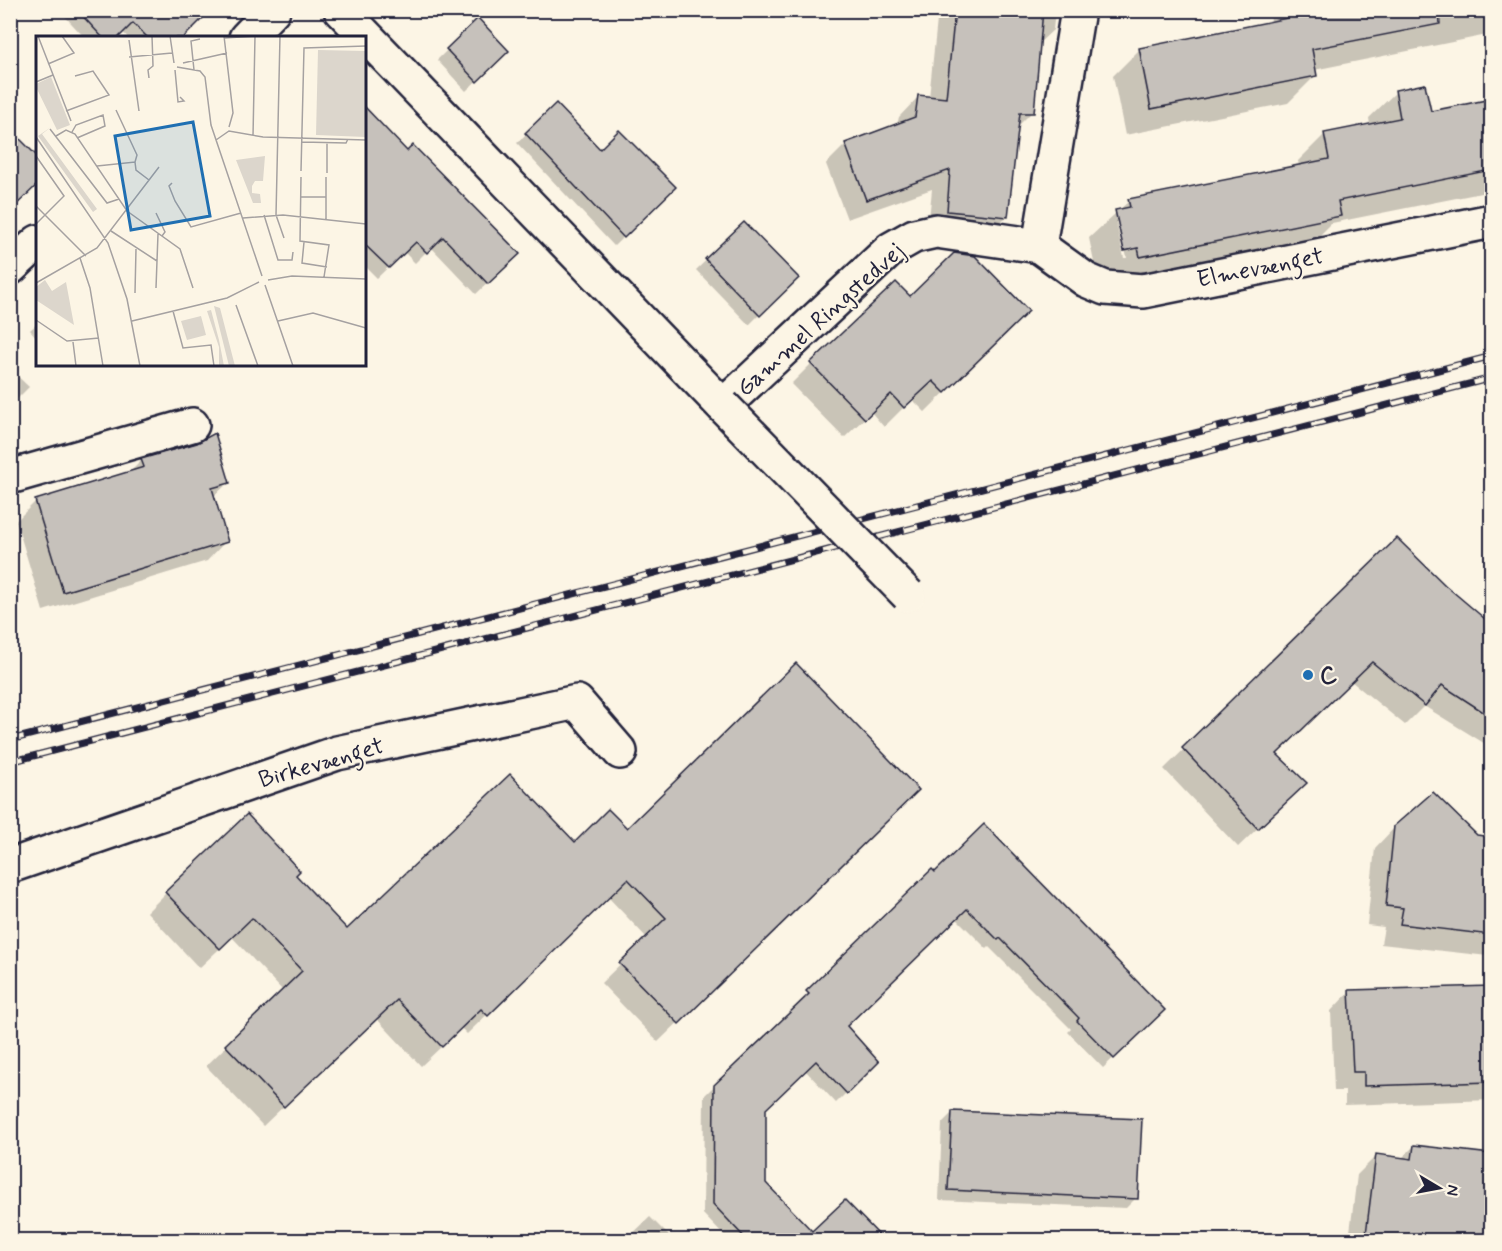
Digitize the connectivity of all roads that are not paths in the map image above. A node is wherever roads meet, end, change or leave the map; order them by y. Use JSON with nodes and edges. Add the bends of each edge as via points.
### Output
{"nodes":[{"id":1,"x":273,"y":10,"type":"edge"},
{"id":2,"x":341,"y":10,"type":"edge"},
{"id":3,"x":1078,"y":10,"type":"edge"},
{"id":4,"x":248,"y":36,"type":"edge"},
{"id":5,"x":1491,"y":221,"type":"edge"},
{"id":6,"x":36,"y":244,"type":"edge"},
{"id":7,"x":1039,"y":246,"type":"junction"},
{"id":8,"x":10,"y":268,"type":"edge"},
{"id":9,"x":723,"y":406,"type":"junction"},
{"id":10,"x":192,"y":425,"type":"dead end"},
{"id":11,"x":10,"y":477,"type":"edge"},
{"id":12,"x":908,"y":595,"type":"dead end"},
{"id":13,"x":620,"y":752,"type":"dead end"},
{"id":14,"x":10,"y":866,"type":"edge"}],
"edges":[{"from":1,"to":4,"type":"street"},
{"from":2,"to":9,"type":"street","name":"Gammel Ringstedvej"},
{"from":3,"to":7,"type":"street"},
{"from":5,"to":7,"type":"street","name":"Elmevænget","via":[[1143,291],[1105,288],[1086,280]]},
{"from":6,"to":8,"type":"street"},
{"from":7,"to":9,"type":"street","name":"Gammel Ringstedvej","via":[[936,231],[914,236],[891,249]]},
{"from":9,"to":12,"type":"street","name":"Gammel Ringstedvej","bridge":true},
{"from":10,"to":11,"type":"street"},
{"from":13,"to":14,"type":"street","name":"Birkevænget","via":[[577,702],[338,753]]}]}
